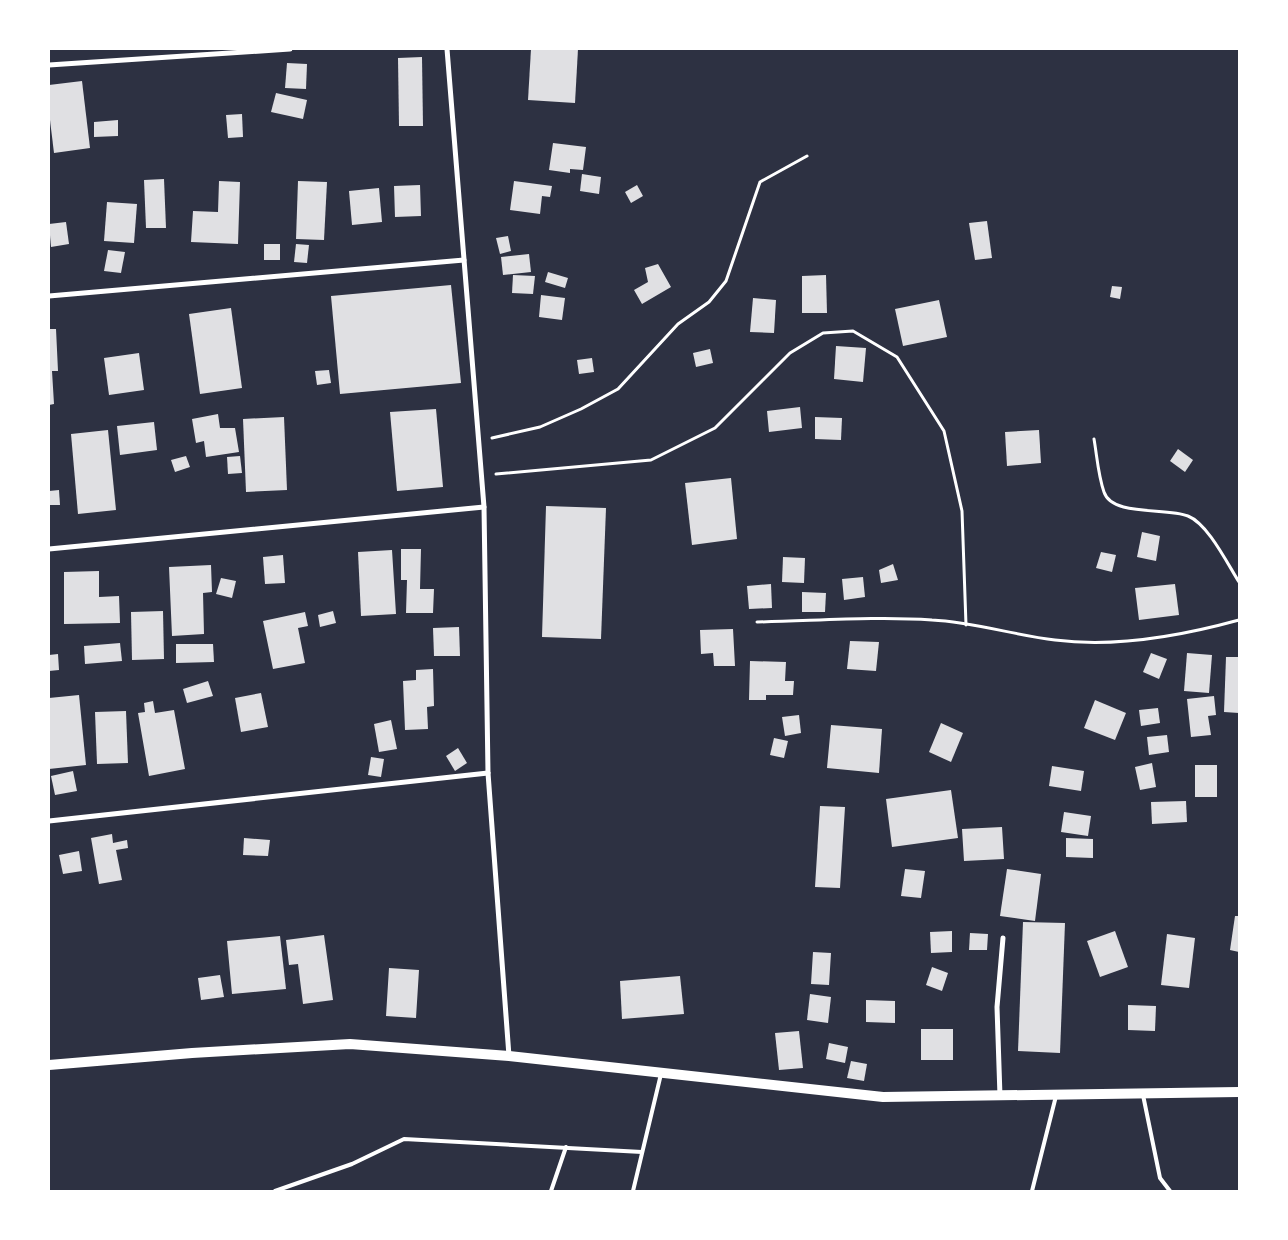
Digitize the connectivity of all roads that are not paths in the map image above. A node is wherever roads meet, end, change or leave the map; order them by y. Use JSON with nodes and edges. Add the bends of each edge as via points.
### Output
{"nodes":[{"id":1,"x":290,"y":49,"type":"edge"},
{"id":2,"x":447,"y":49,"type":"edge"},
{"id":3,"x":49,"y":65,"type":"edge"},
{"id":4,"x":464,"y":260,"type":"junction"},
{"id":5,"x":49,"y":296,"type":"edge"},
{"id":6,"x":484,"y":507,"type":"junction"},
{"id":7,"x":49,"y":549,"type":"edge"},
{"id":8,"x":488,"y":773,"type":"junction"},
{"id":9,"x":49,"y":821,"type":"edge"},
{"id":10,"x":1003,"y":938,"type":"dead end"},
{"id":11,"x":509,"y":1056,"type":"junction"},
{"id":12,"x":49,"y":1065,"type":"edge"},
{"id":13,"x":662,"y":1072,"type":"junction"},
{"id":14,"x":1239,"y":1092,"type":"edge"},
{"id":15,"x":1142,"y":1093,"type":"junction"},
{"id":16,"x":1056,"y":1095,"type":"junction"},
{"id":17,"x":1000,"y":1096,"type":"junction"},
{"id":18,"x":566,"y":1147,"type":"junction"},
{"id":19,"x":642,"y":1152,"type":"junction"},
{"id":20,"x":275,"y":1191,"type":"edge"},
{"id":21,"x":551,"y":1191,"type":"edge"},
{"id":22,"x":632,"y":1191,"type":"edge"},
{"id":23,"x":1032,"y":1191,"type":"edge"},
{"id":24,"x":1170,"y":1191,"type":"edge"}],
"edges":[{"from":1,"to":3,"type":"street"},
{"from":2,"to":4,"type":"street"},
{"from":4,"to":5,"type":"street"},
{"from":4,"to":6,"type":"street"},
{"from":6,"to":7,"type":"street"},
{"from":6,"to":8,"type":"street"},
{"from":8,"to":9,"type":"street"},
{"from":8,"to":11,"type":"street"},
{"from":10,"to":17,"type":"street","via":[[997,1008]]},
{"from":11,"to":12,"type":"main road","via":[[350,1044],[192,1052]]},
{"from":11,"to":13,"type":"main road"},
{"from":13,"to":17,"type":"main road","via":[[883,1097]]},
{"from":13,"to":19,"type":"lane"},
{"from":14,"to":15,"type":"main road"},
{"from":15,"to":16,"type":"main road"},
{"from":15,"to":24,"type":"lane","via":[[1160,1178]]},
{"from":16,"to":17,"type":"main road"},
{"from":16,"to":23,"type":"lane"},
{"from":18,"to":19,"type":"lane"},
{"from":18,"to":20,"type":"lane","via":[[404,1140],[352,1164]]},
{"from":18,"to":21,"type":"lane"},
{"from":19,"to":22,"type":"lane"}]}
